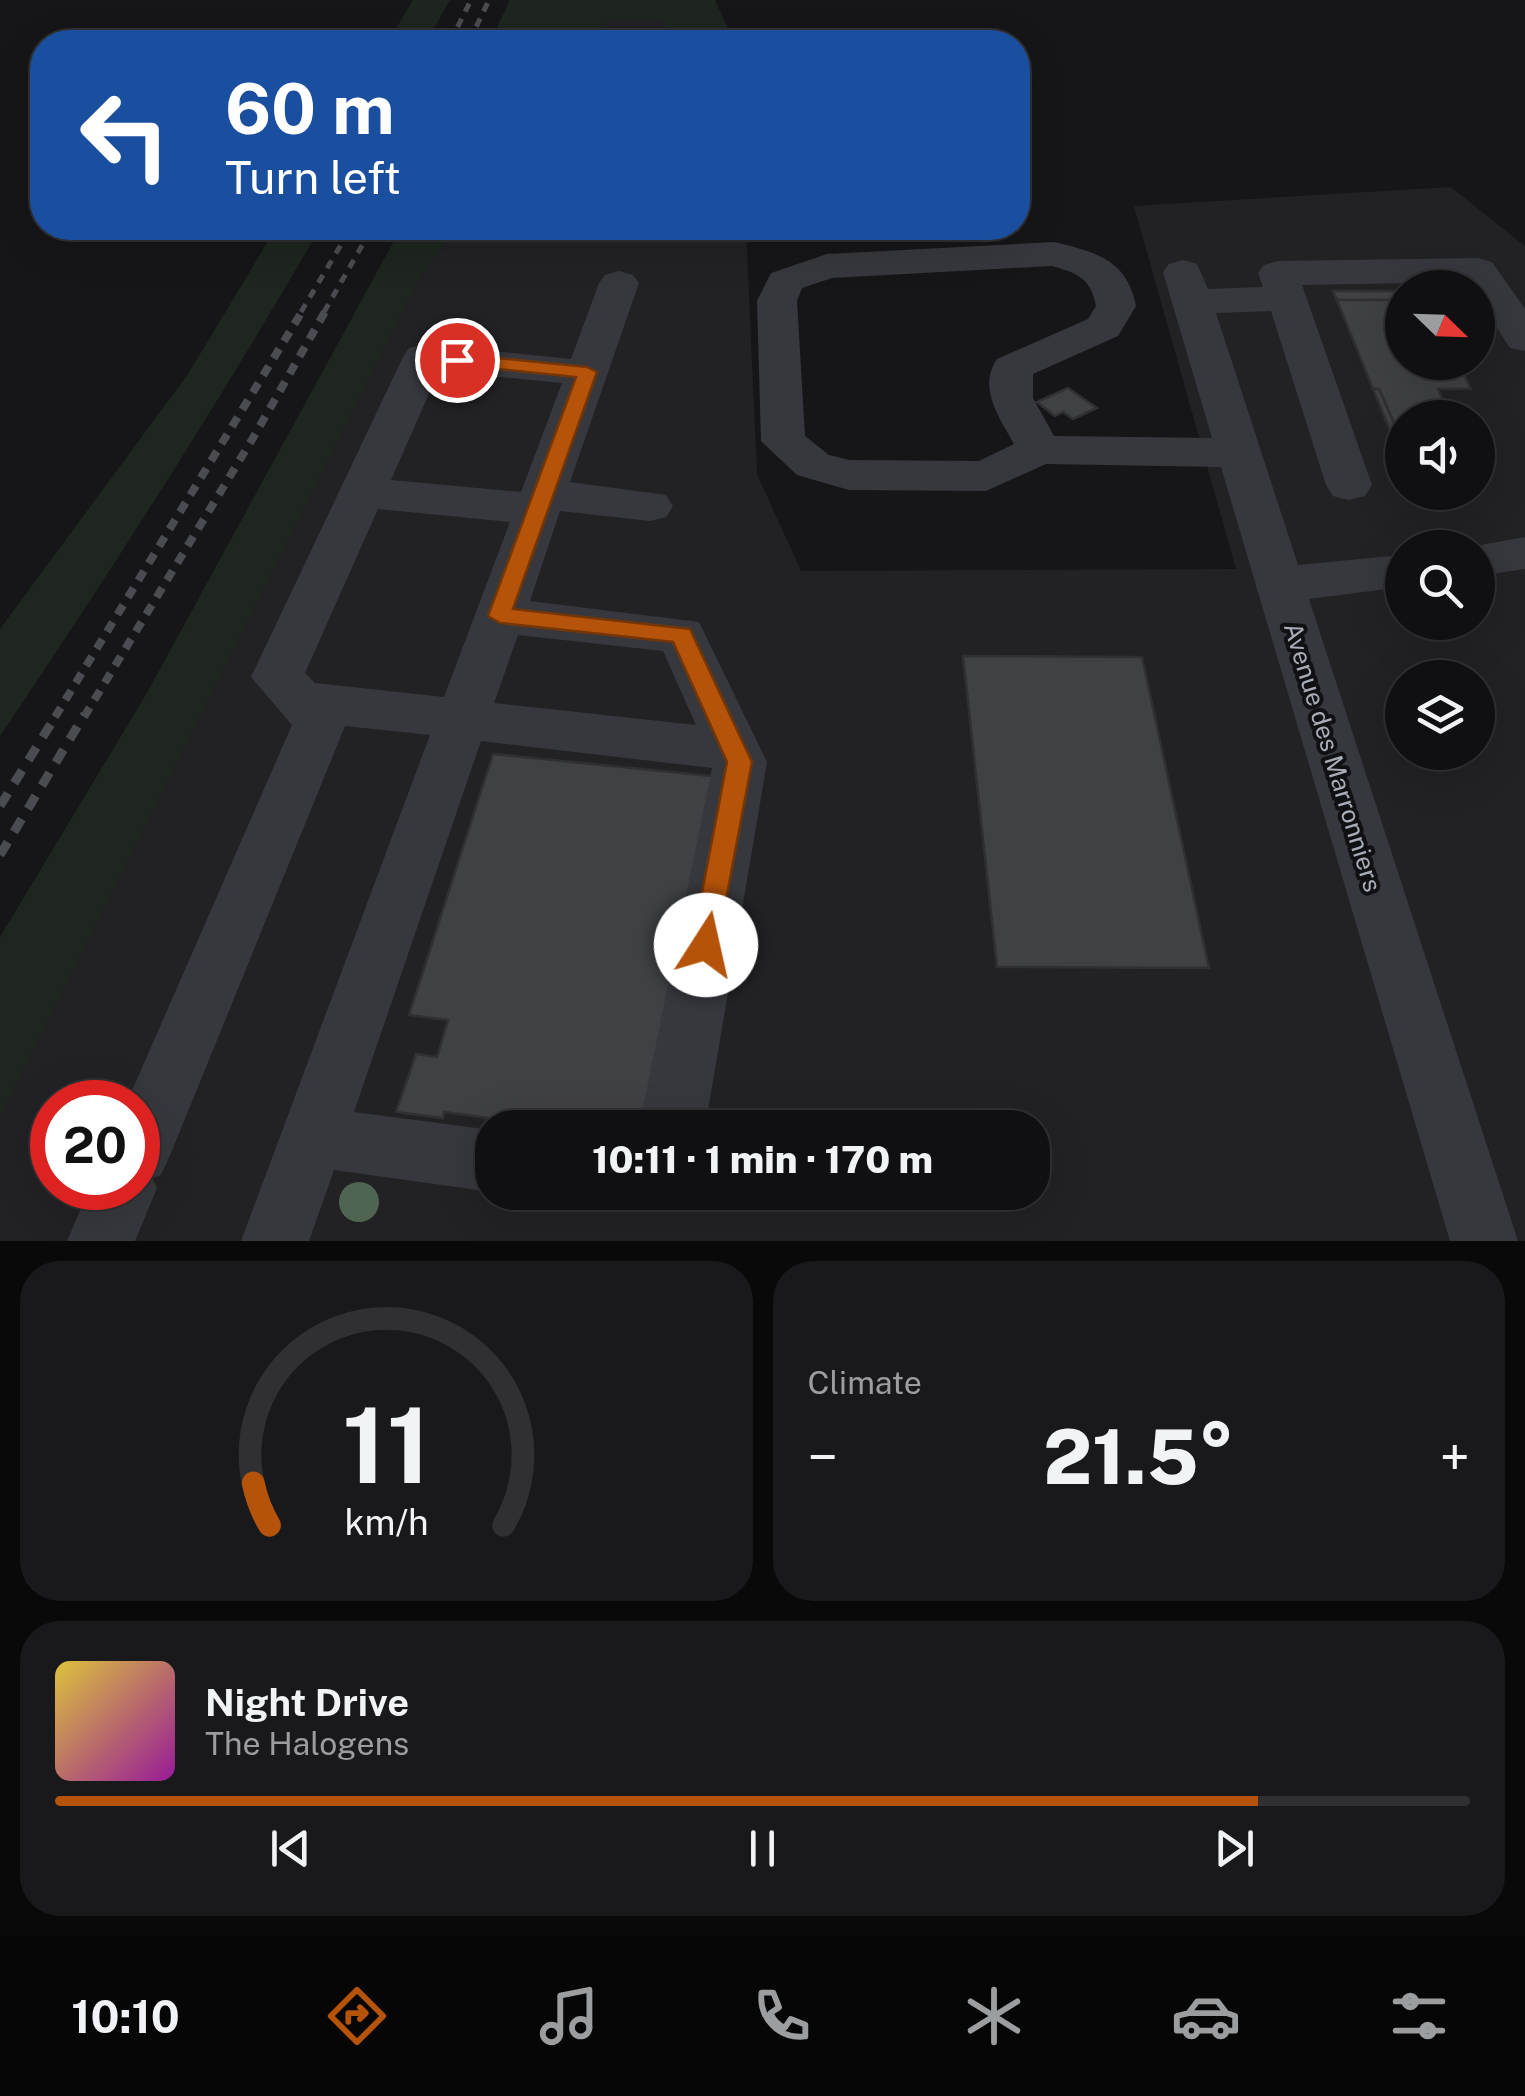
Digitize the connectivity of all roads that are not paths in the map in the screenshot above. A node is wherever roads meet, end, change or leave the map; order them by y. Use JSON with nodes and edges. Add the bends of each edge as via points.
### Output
{"nodes":[{"id":1,"x":619,"y":283,"type":"dead end"},
{"id":2,"x":1287,"y":299,"type":"junction"},
{"id":3,"x":1525,"y":339,"type":"edge"},
{"id":4,"x":587,"y":372,"type":"junction"},
{"id":5,"x":1039,"y":450,"type":"junction"},
{"id":6,"x":1239,"y":453,"type":"junction"},
{"id":7,"x":1349,"y":485,"type":"dead end"},
{"id":8,"x":363,"y":492,"type":"junction"},
{"id":9,"x":541,"y":502,"type":"junction"},
{"id":10,"x":650,"y":506,"type":"dead end"},
{"id":11,"x":1525,"y":553,"type":"edge"},
{"id":12,"x":1495,"y":557,"type":"edge"},
{"id":13,"x":1385,"y":573,"type":"edge"},
{"id":14,"x":1279,"y":582,"type":"junction"},
{"id":15,"x":500,"y":616,"type":"junction"},
{"id":16,"x":300,"y":700,"type":"junction"},
{"id":17,"x":463,"y":719,"type":"junction"},
{"id":18,"x":734,"y":750,"type":"junction"},
{"id":19,"x":160,"y":1102,"type":"edge"},
{"id":20,"x":675,"y":1110,"type":"edge"},
{"id":21,"x":313,"y":1137,"type":"junction"},
{"id":22,"x":475,"y":1159,"type":"edge"},
{"id":23,"x":113,"y":1210,"type":"edge"},
{"id":24,"x":100,"y":1241,"type":"edge"},
{"id":25,"x":276,"y":1241,"type":"edge"},
{"id":26,"x":1484,"y":1241,"type":"edge"}],
"edges":[{"from":1,"to":4,"type":"street"},
{"from":2,"to":3,"type":"street","via":[[1278,273],[1478,270]]},
{"from":2,"to":6,"type":"street","name":"Avenue des Marronniers","via":[[1188,287]]},
{"from":2,"to":7,"type":"street"},
{"from":4,"to":8,"type":"street","via":[[424,357]]},
{"from":4,"to":9,"type":"street"},
{"from":5,"to":5,"type":"street","via":[[986,476],[849,476],[813,465],[782,442],[777,301],[785,282],[827,266],[1054,254],[1094,266],[1113,288],[1116,306],[1103,327],[1012,368],[1011,398]]},
{"from":5,"to":6,"type":"street"},
{"from":6,"to":14,"type":"street","name":"Avenue des Marronniers"},
{"from":8,"to":9,"type":"street"},
{"from":8,"to":16,"type":"street","via":[[276,677]]},
{"from":9,"to":10,"type":"street"},
{"from":9,"to":15,"type":"street"},
{"from":11,"to":12,"type":"street"},
{"from":13,"to":14,"type":"street"},
{"from":14,"to":26,"type":"street","name":"Avenue des Marronniers"},
{"from":15,"to":17,"type":"street"},
{"from":15,"to":18,"type":"street","via":[[682,635]]},
{"from":16,"to":17,"type":"street"},
{"from":16,"to":19,"type":"street","via":[[320,721]]},
{"from":17,"to":18,"type":"street"},
{"from":17,"to":21,"type":"street"},
{"from":18,"to":20,"type":"street","via":[[740,762]]},
{"from":21,"to":22,"type":"street"},
{"from":21,"to":25,"type":"street"},
{"from":23,"to":24,"type":"street"}]}
